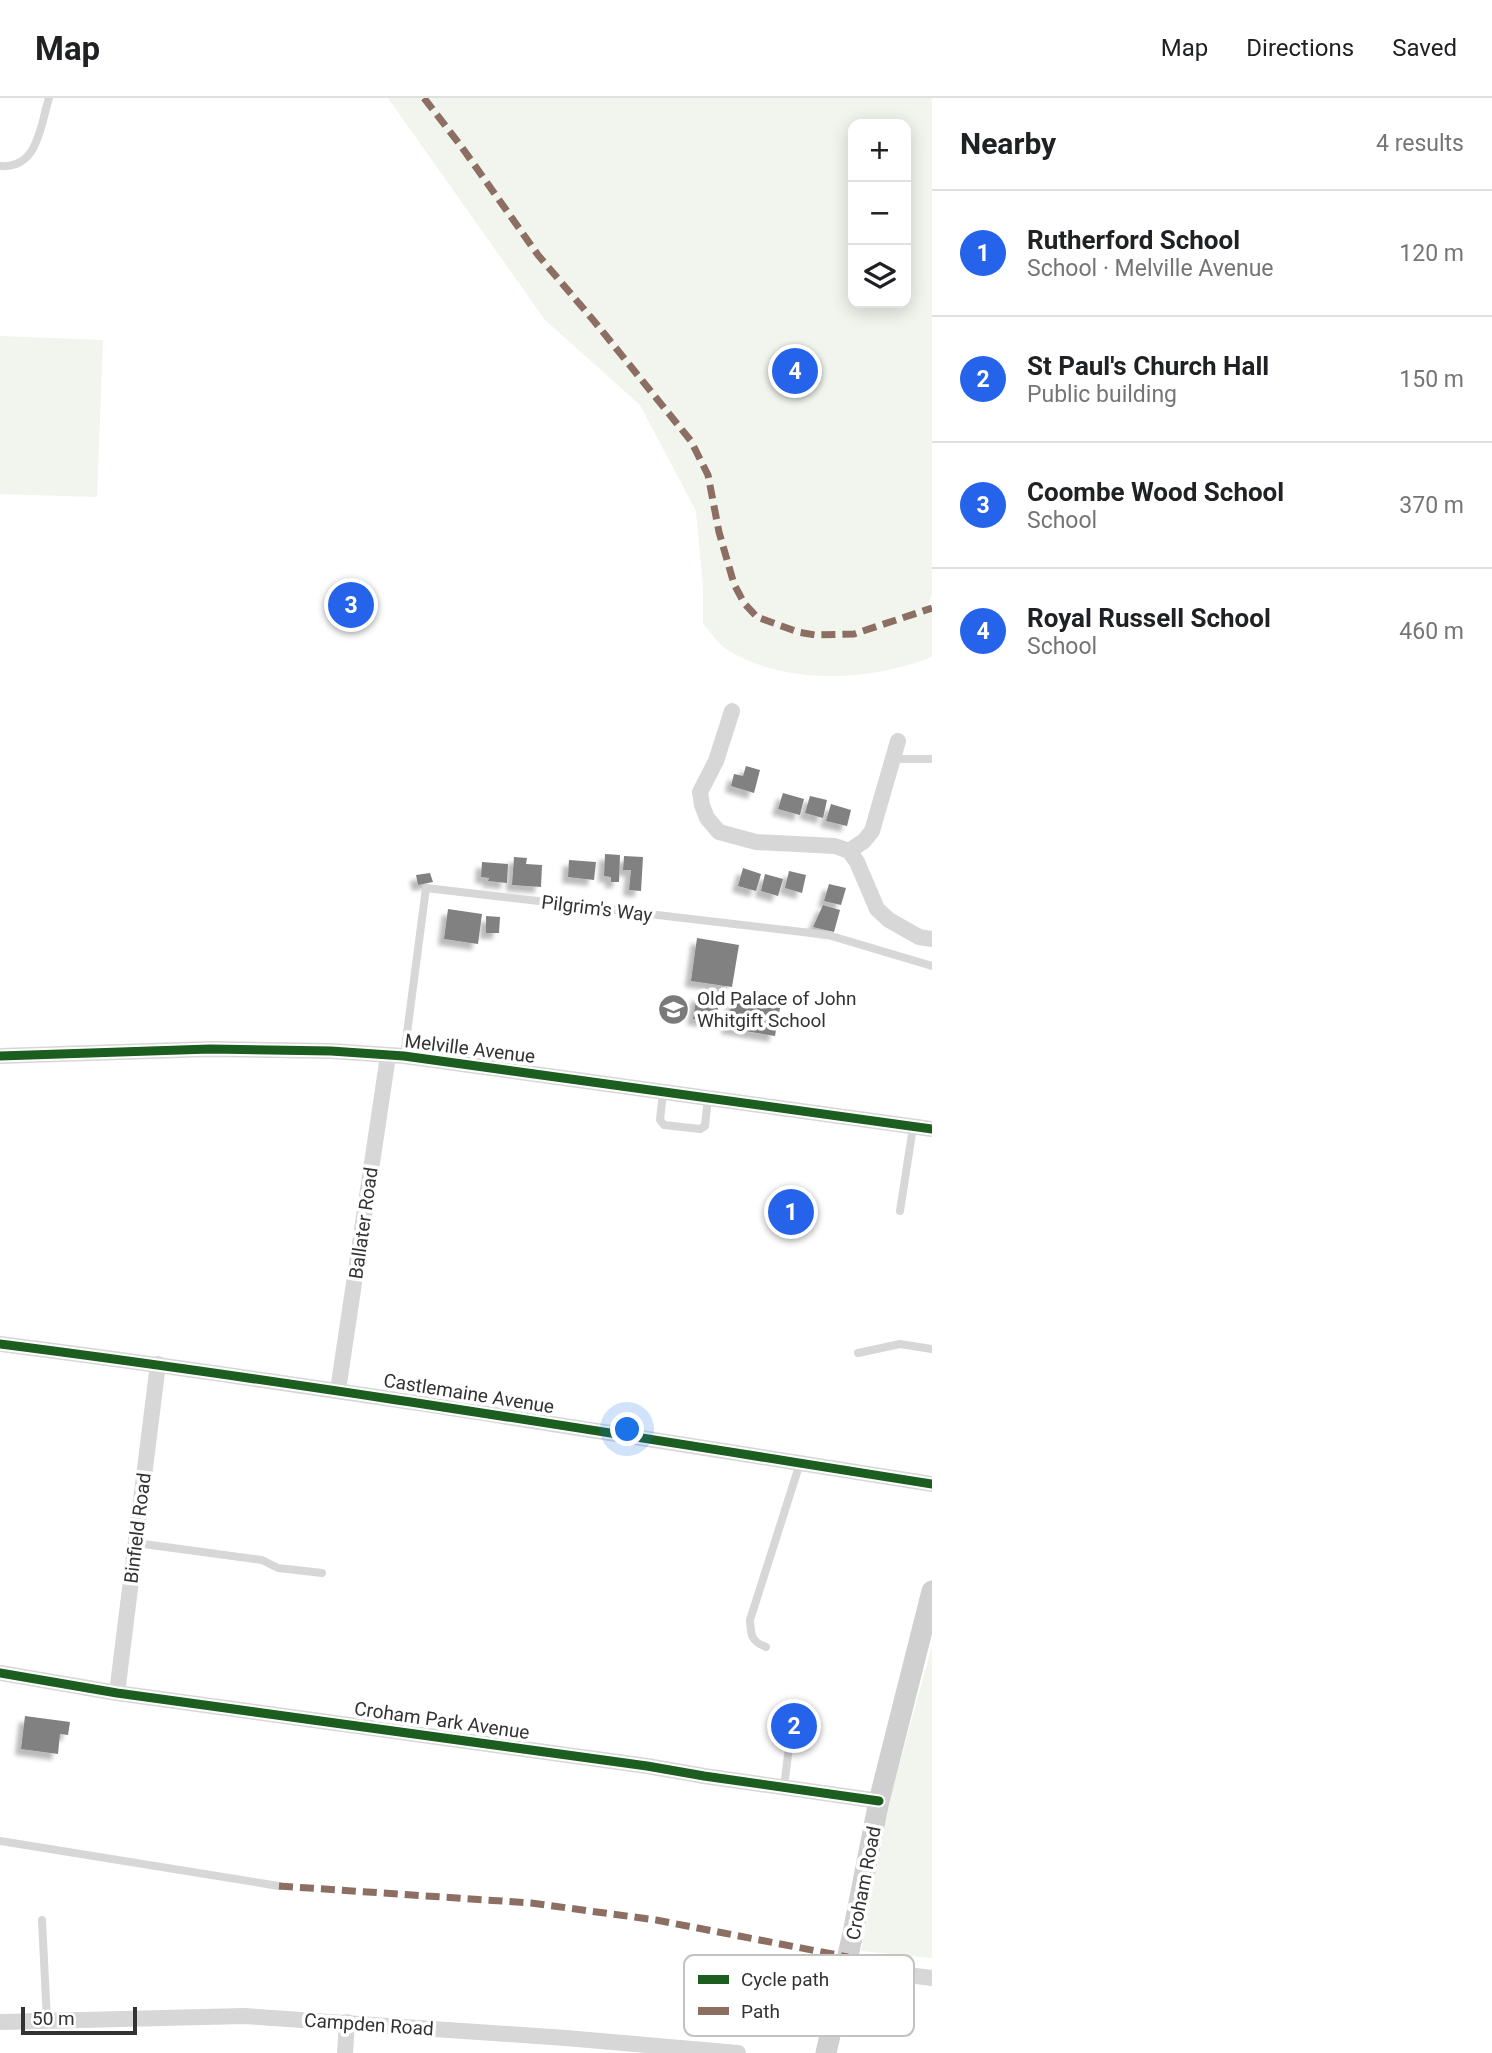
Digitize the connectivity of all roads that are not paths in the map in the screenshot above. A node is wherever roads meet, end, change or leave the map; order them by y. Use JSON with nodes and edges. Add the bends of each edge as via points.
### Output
{"nodes":[{"id":1,"x":49,"y":98,"type":"edge"},
{"id":2,"x":0,"y":166,"type":"edge"},
{"id":3,"x":732,"y":711,"type":"dead end"},
{"id":4,"x":898,"y":741,"type":"dead end"},
{"id":5,"x":893,"y":759,"type":"junction"},
{"id":6,"x":932,"y":759,"type":"edge"},
{"id":7,"x":849,"y":851,"type":"junction"},
{"id":8,"x":932,"y":939,"type":"edge"},
{"id":9,"x":932,"y":966,"type":"edge"},
{"id":10,"x":0,"y":1056,"type":"edge"},
{"id":11,"x":396,"y":1056,"type":"junction"},
{"id":12,"x":663,"y":1092,"type":"junction"},
{"id":13,"x":708,"y":1098,"type":"junction"},
{"id":14,"x":912,"y":1126,"type":"junction"},
{"id":15,"x":932,"y":1129,"type":"edge"},
{"id":16,"x":900,"y":1212,"type":"dead end"},
{"id":17,"x":0,"y":1344,"type":"edge"},
{"id":18,"x":932,"y":1349,"type":"edge"},
{"id":19,"x":858,"y":1353,"type":"dead end"},
{"id":20,"x":158,"y":1364,"type":"junction"},
{"id":21,"x":338,"y":1391,"type":"junction"},
{"id":22,"x":800,"y":1463,"type":"junction"},
{"id":23,"x":932,"y":1484,"type":"edge"},
{"id":24,"x":135,"y":1543,"type":"junction"},
{"id":25,"x":323,"y":1573,"type":"dead end"},
{"id":26,"x":932,"y":1591,"type":"edge"},
{"id":27,"x":766,"y":1647,"type":"dead end"},
{"id":28,"x":0,"y":1673,"type":"edge"},
{"id":29,"x":117,"y":1693,"type":"junction"},
{"id":30,"x":789,"y":1747,"type":"dead end"},
{"id":31,"x":784,"y":1787,"type":"junction"},
{"id":32,"x":879,"y":1801,"type":"junction"},
{"id":33,"x":0,"y":1841,"type":"edge"},
{"id":34,"x":279,"y":1885,"type":"dead end"},
{"id":35,"x":42,"y":1920,"type":"dead end"},
{"id":36,"x":848,"y":1955,"type":"edge"},
{"id":37,"x":914,"y":1976,"type":"edge"},
{"id":38,"x":932,"y":1978,"type":"edge"},
{"id":39,"x":47,"y":2021,"type":"junction"},
{"id":40,"x":0,"y":2022,"type":"edge"},
{"id":41,"x":347,"y":2022,"type":"junction"},
{"id":42,"x":345,"y":2053,"type":"edge"},
{"id":43,"x":738,"y":2053,"type":"edge"}],
"edges":[{"from":1,"to":2,"type":"lane","via":[[33,151],[13,167]]},
{"from":3,"to":7,"type":"street","via":[[700,792],[707,818],[719,832],[756,842],[835,846]]},
{"from":4,"to":5,"type":"street"},
{"from":5,"to":6,"type":"lane"},
{"from":5,"to":7,"type":"street","via":[[872,831]]},
{"from":7,"to":8,"type":"street","via":[[877,909],[889,920]]},
{"from":9,"to":11,"type":"lane","name":"Pilgrim's Way","via":[[828,935],[426,888]]},
{"from":10,"to":11,"type":"street","name":"Melville Avenue","via":[[210,1049]]},
{"from":11,"to":12,"type":"street","name":"Melville Avenue"},
{"from":11,"to":21,"type":"street","name":"Ballater Road"},
{"from":12,"to":13,"type":"street","name":"Melville Avenue"},
{"from":12,"to":13,"type":"lane","via":[[660,1120],[664,1125],[703,1128]]},
{"from":13,"to":14,"type":"street","name":"Melville Avenue"},
{"from":14,"to":15,"type":"street","name":"Melville Avenue"},
{"from":14,"to":16,"type":"lane"},
{"from":17,"to":20,"type":"street","name":"Castlemaine Avenue"},
{"from":18,"to":19,"type":"lane","via":[[900,1344]]},
{"from":20,"to":21,"type":"street","name":"Castlemaine Avenue"},
{"from":20,"to":24,"type":"street","name":"Binfield Road"},
{"from":21,"to":22,"type":"street","name":"Castlemaine Avenue"},
{"from":22,"to":23,"type":"street","name":"Castlemaine Avenue"},
{"from":22,"to":27,"type":"lane","via":[[750,1620],[751,1634]]},
{"from":24,"to":25,"type":"lane"},
{"from":24,"to":29,"type":"street","name":"Binfield Road"},
{"from":26,"to":32,"type":"street","name":"Croham Road"},
{"from":28,"to":29,"type":"street","name":"Croham Park Avenue"},
{"from":29,"to":31,"type":"street","name":"Croham Park Avenue"},
{"from":30,"to":31,"type":"lane"},
{"from":31,"to":32,"type":"street","name":"Croham Park Avenue"},
{"from":32,"to":36,"type":"street","name":"Croham Road"},
{"from":33,"to":34,"type":"lane"},
{"from":35,"to":39,"type":"lane"},
{"from":37,"to":38,"type":"street"},
{"from":39,"to":40,"type":"street","name":"Campden Road"},
{"from":39,"to":41,"type":"street","name":"Campden Road","via":[[244,2016]]},
{"from":41,"to":42,"type":"street"},
{"from":41,"to":43,"type":"street","name":"Campden Road"}]}
